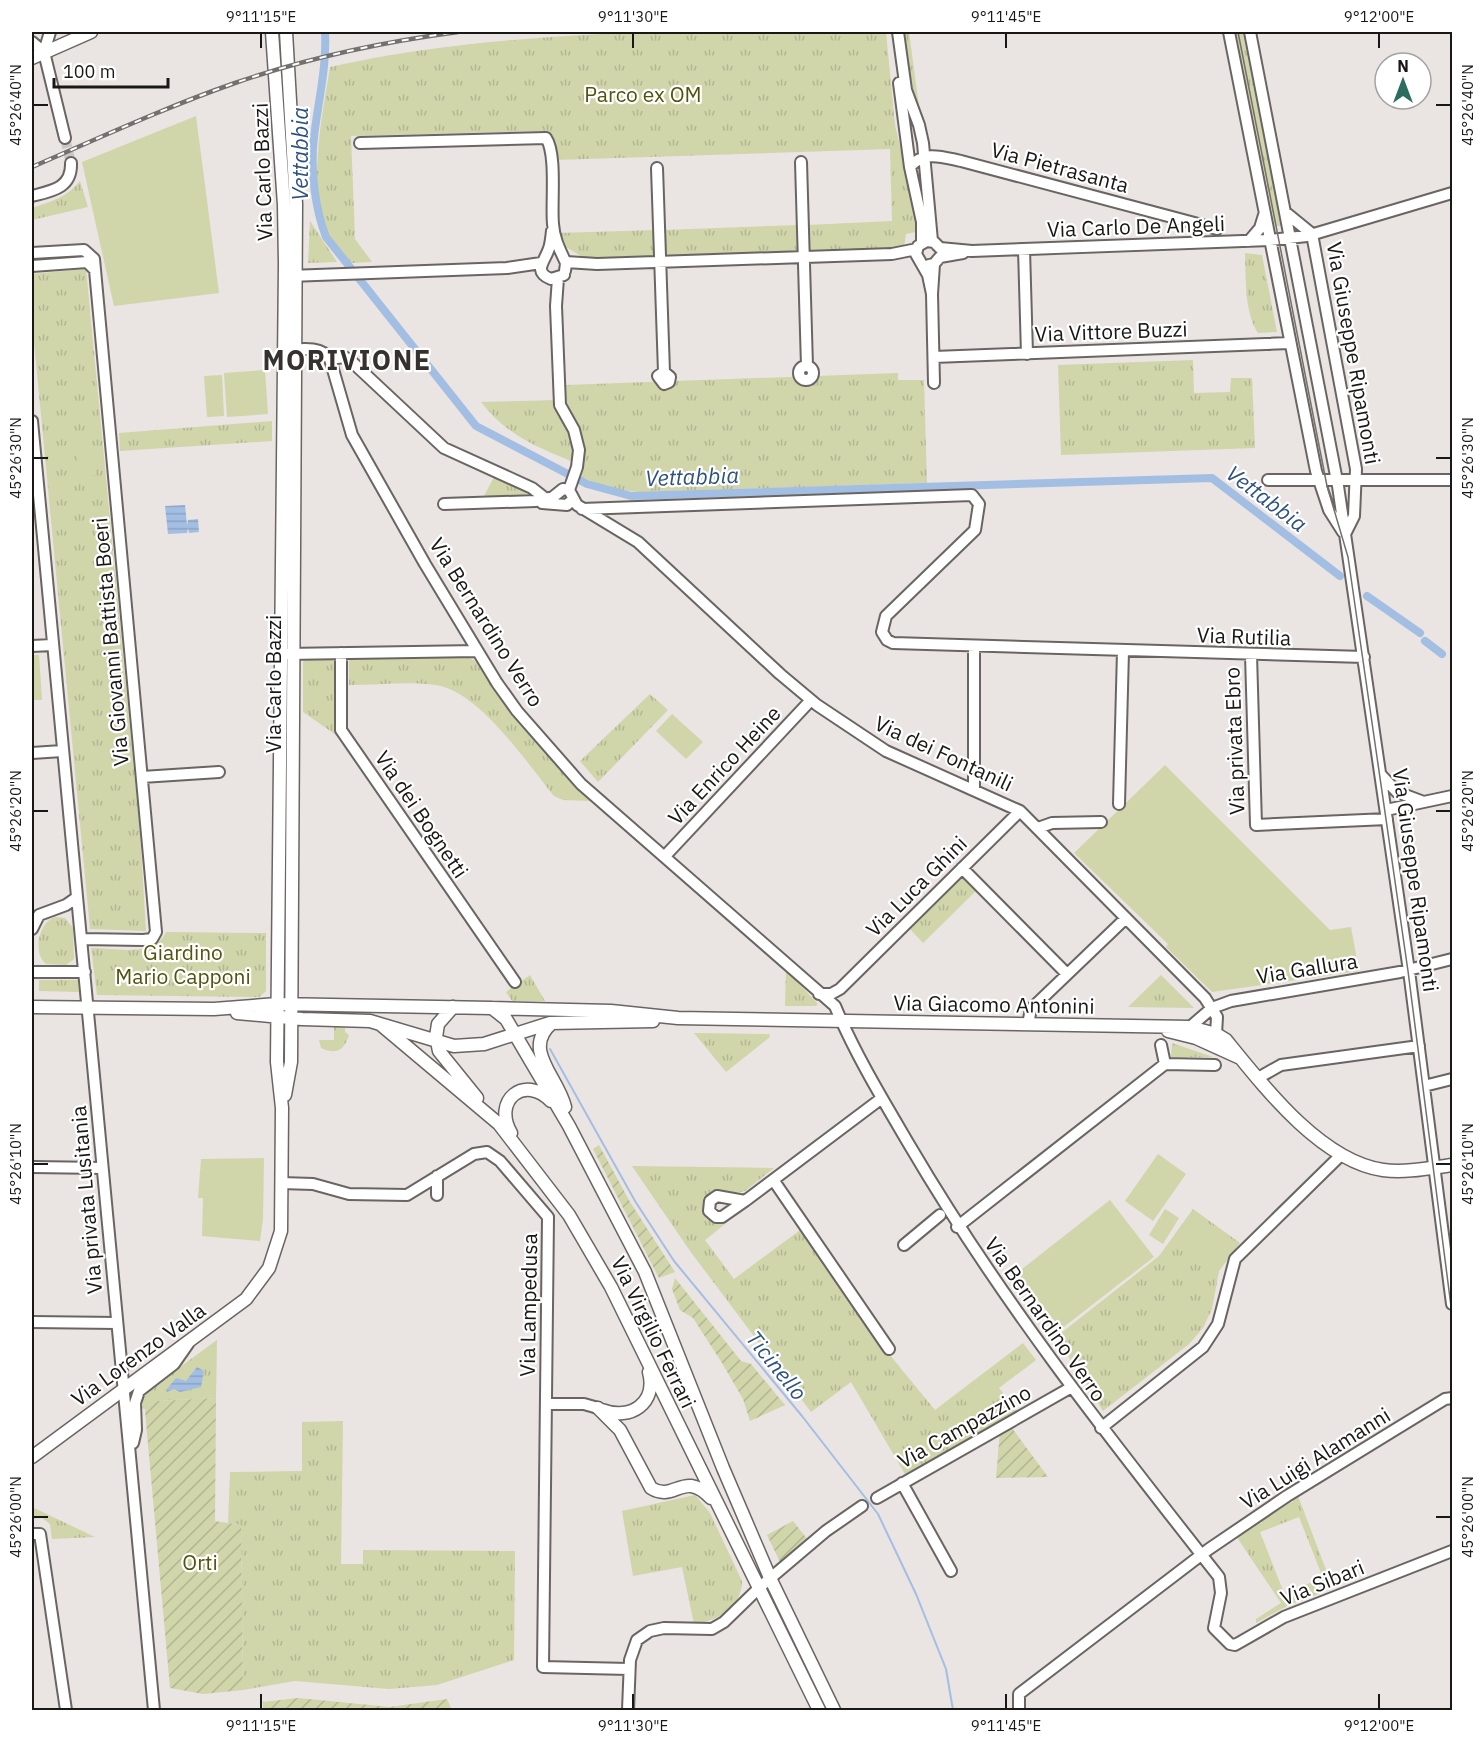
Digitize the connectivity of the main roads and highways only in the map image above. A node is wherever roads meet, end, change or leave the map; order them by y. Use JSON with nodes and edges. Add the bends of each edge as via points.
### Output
{"nodes":[{"id":1,"x":91,"y":32,"type":"edge"},
{"id":2,"x":272,"y":32,"type":"edge"},
{"id":3,"x":285,"y":32,"type":"edge"},
{"id":4,"x":32,"y":58,"type":"edge"},
{"id":5,"x":290,"y":276,"type":"junction"},
{"id":6,"x":289,"y":350,"type":"junction"},
{"id":7,"x":291,"y":1005,"type":"junction"},
{"id":8,"x":32,"y":1007,"type":"edge"},
{"id":9,"x":453,"y":1007,"type":"junction"},
{"id":10,"x":491,"y":1008,"type":"junction"},
{"id":11,"x":277,"y":1011,"type":"junction"},
{"id":12,"x":291,"y":1018,"type":"junction"},
{"id":13,"x":678,"y":1018,"type":"junction"},
{"id":14,"x":552,"y":1023,"type":"junction"},
{"id":15,"x":380,"y":1024,"type":"junction"},
{"id":16,"x":1145,"y":1026,"type":"junction"},
{"id":17,"x":515,"y":1034,"type":"junction"},
{"id":18,"x":436,"y":1042,"type":"junction"},
{"id":19,"x":1239,"y":1058,"type":"junction"},
{"id":20,"x":282,"y":1108,"type":"junction"},
{"id":21,"x":560,"y":1111,"type":"junction"},
{"id":22,"x":498,"y":1124,"type":"junction"},
{"id":23,"x":569,"y":1126,"type":"junction"},
{"id":24,"x":524,"y":1154,"type":"junction"},
{"id":25,"x":1452,"y":1165,"type":"edge"},
{"id":26,"x":643,"y":1351,"type":"junction"},
{"id":27,"x":32,"y":1457,"type":"edge"},
{"id":28,"x":717,"y":1504,"type":"junction"},
{"id":29,"x":819,"y":1710,"type":"edge"},
{"id":30,"x":834,"y":1710,"type":"edge"}],
"edges":[{"from":1,"to":4,"type":"main road"},
{"from":2,"to":5,"type":"main road","name":"Via Carlo Bazzi"},
{"from":3,"to":5,"type":"main road","name":"Via Carlo Bazzi","via":[[296,204]]},
{"from":5,"to":6,"type":"main road","name":"Via Carlo Bazzi"},
{"from":6,"to":7,"type":"main road","name":"Via Carlo Bazzi","via":[[294,654]]},
{"from":6,"to":11,"type":"main road","name":"Via Carlo Bazzi","via":[[279,654]]},
{"from":7,"to":9,"type":"main road","name":"Via Giacomo Antonini"},
{"from":7,"to":11,"type":"main road","name":"Via Giacomo Antonini"},
{"from":7,"to":12,"type":"main road","name":"Via Carlo Bazzi"},
{"from":8,"to":11,"type":"main road"},
{"from":9,"to":10,"type":"main road","name":"Via Giacomo Antonini"},
{"from":9,"to":18,"type":"main road","via":[[438,1024]]},
{"from":10,"to":13,"type":"main road","name":"Via Giacomo Antonini","via":[[611,1011]]},
{"from":10,"to":17,"type":"main road","via":[[504,1016]]},
{"from":11,"to":12,"type":"main road","name":"Via Giacomo Antonini"},
{"from":11,"to":20,"type":"main road"},
{"from":12,"to":15,"type":"main road","name":"Via Giacomo Antonini"},
{"from":12,"to":20,"type":"main road","via":[[291,1062]]},
{"from":13,"to":14,"type":"main road","name":"Via Giacomo Antonini"},
{"from":13,"to":16,"type":"main road","name":"Via Giacomo Antonini"},
{"from":14,"to":17,"type":"main road","name":"Via Giacomo Antonini"},
{"from":14,"to":23,"type":"main road","via":[[541,1034],[539,1053],[564,1102]]},
{"from":15,"to":18,"type":"main road","name":"Via Giacomo Antonini"},
{"from":15,"to":22,"type":"main road","name":"Via Virgilio Ferrari"},
{"from":16,"to":19,"type":"main road","via":[[1196,1038]]},
{"from":16,"to":19,"type":"main road","via":[[1190,1027],[1216,1034],[1226,1040]]},
{"from":17,"to":18,"type":"main road","name":"Via Giacomo Antonini","via":[[474,1046]]},
{"from":17,"to":21,"type":"main road","name":"Via Virgilio Ferrari"},
{"from":18,"to":22,"type":"main road","via":[[443,1058]]},
{"from":19,"to":25,"type":"main road","via":[[1340,1156],[1384,1170]]},
{"from":20,"to":27,"type":"main road","name":"Via Lorenzo Valla","via":[[280,1236],[263,1278],[246,1299]]},
{"from":21,"to":23,"type":"main road","name":"Via Virgilio Ferrari"},
{"from":21,"to":24,"type":"main road","via":[[535,1091],[522,1090],[509,1099],[505,1121]]},
{"from":22,"to":24,"type":"main road","name":"Via Virgilio Ferrari"},
{"from":23,"to":30,"type":"main road","name":"Via Virgilio Ferrari","via":[[645,1272],[771,1580]]},
{"from":24,"to":26,"type":"main road","name":"Via Virgilio Ferrari","via":[[591,1251]]},
{"from":26,"to":28,"type":"main road","name":"Via Virgilio Ferrari"},
{"from":26,"to":28,"type":"main road","via":[[651,1385],[648,1399],[626,1413],[598,1408],[620,1430],[651,1488],[663,1492],[693,1485]]},
{"from":28,"to":29,"type":"main road","name":"Via Virgilio Ferrari"}]}
